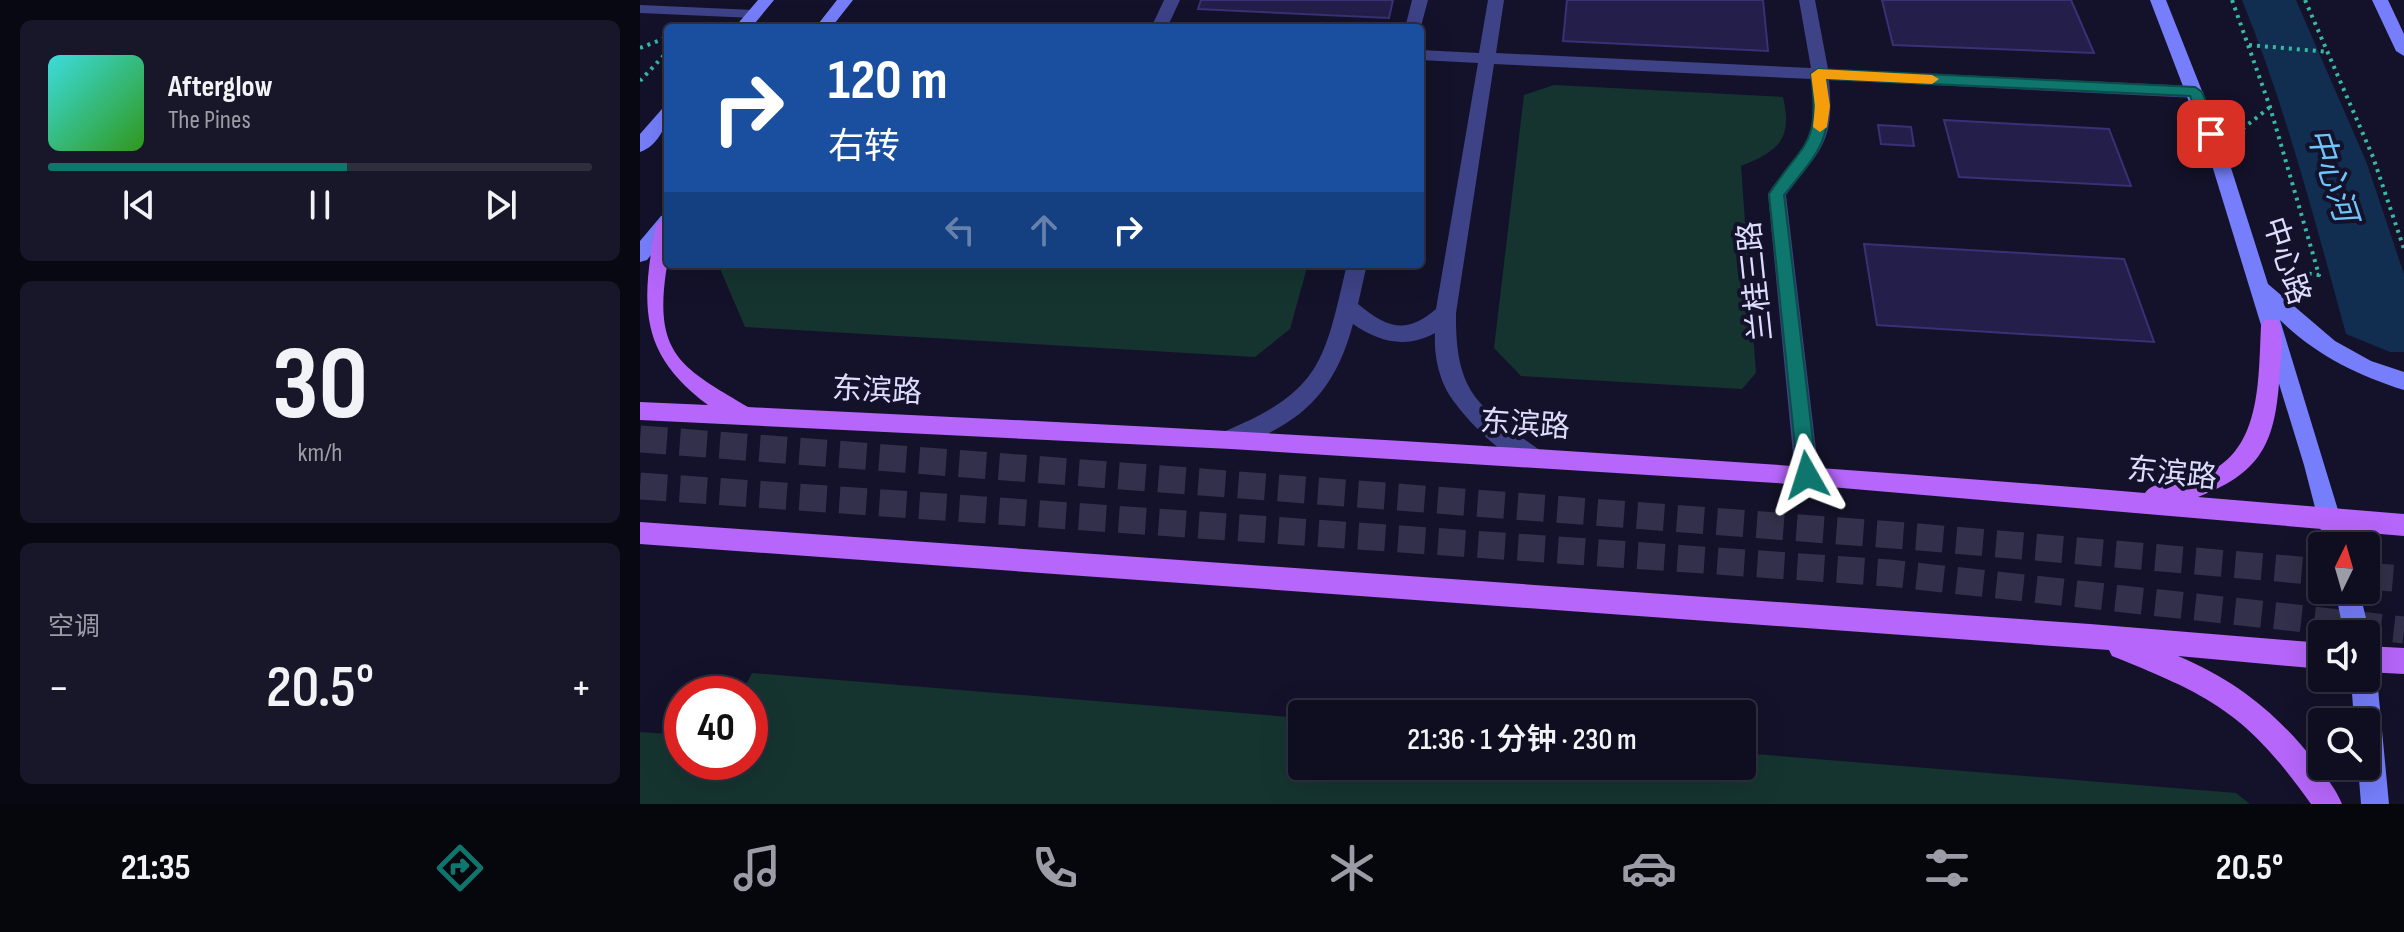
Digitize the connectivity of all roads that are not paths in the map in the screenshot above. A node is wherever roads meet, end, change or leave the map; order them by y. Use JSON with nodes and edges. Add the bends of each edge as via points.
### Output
{"nodes":[{"id":1,"x":766,"y":0,"type":"edge"},
{"id":2,"x":845,"y":0,"type":"edge"},
{"id":3,"x":1172,"y":0,"type":"edge"},
{"id":4,"x":1420,"y":0,"type":"edge"},
{"id":5,"x":1496,"y":0,"type":"edge"},
{"id":6,"x":1807,"y":0,"type":"edge"},
{"id":7,"x":2158,"y":0,"type":"edge"},
{"id":8,"x":2380,"y":0,"type":"edge"},
{"id":9,"x":640,"y":9,"type":"edge"},
{"id":10,"x":754,"y":14,"type":"junction"},
{"id":11,"x":745,"y":24,"type":"edge"},
{"id":12,"x":826,"y":24,"type":"edge"},
{"id":13,"x":1161,"y":24,"type":"edge"},
{"id":14,"x":1414,"y":24,"type":"edge"},
{"id":15,"x":2404,"y":51,"type":"edge"},
{"id":16,"x":1424,"y":55,"type":"edge"},
{"id":17,"x":1487,"y":58,"type":"junction"},
{"id":18,"x":1818,"y":74,"type":"junction"},
{"id":19,"x":2195,"y":92,"type":"junction"},
{"id":20,"x":664,"y":118,"type":"edge"},
{"id":21,"x":640,"y":146,"type":"edge"},
{"id":22,"x":664,"y":226,"type":"edge"},
{"id":23,"x":664,"y":232,"type":"edge"},
{"id":24,"x":640,"y":255,"type":"edge"},
{"id":25,"x":1356,"y":268,"type":"edge"},
{"id":26,"x":2254,"y":274,"type":"junction"},
{"id":27,"x":1347,"y":307,"type":"junction"},
{"id":28,"x":1446,"y":313,"type":"junction"},
{"id":29,"x":2271,"y":326,"type":"junction"},
{"id":30,"x":2404,"y":381,"type":"edge"},
{"id":31,"x":640,"y":411,"type":"edge"},
{"id":32,"x":747,"y":418,"type":"junction"},
{"id":33,"x":1231,"y":439,"type":"junction"},
{"id":34,"x":1533,"y":458,"type":"junction"},
{"id":35,"x":1807,"y":475,"type":"junction"},
{"id":36,"x":2116,"y":500,"type":"junction"},
{"id":37,"x":2329,"y":520,"type":"junction"},
{"id":38,"x":2404,"y":525,"type":"edge"},
{"id":39,"x":2333,"y":532,"type":"edge"},
{"id":40,"x":648,"y":536,"type":"edge"},
{"id":41,"x":2090,"y":636,"type":"junction"},
{"id":42,"x":2308,"y":655,"type":"edge"},
{"id":43,"x":2380,"y":660,"type":"edge"},
{"id":44,"x":2404,"y":661,"type":"edge"},
{"id":45,"x":2365,"y":692,"type":"edge"},
{"id":46,"x":2328,"y":804,"type":"edge"},
{"id":47,"x":2375,"y":804,"type":"edge"}],
"edges":[{"from":1,"to":10,"type":"main road"},
{"from":2,"to":12,"type":"main road"},
{"from":3,"to":13,"type":"street"},
{"from":4,"to":14,"type":"street"},
{"from":5,"to":17,"type":"street"},
{"from":6,"to":18,"type":"street","name":"兰桂三路"},
{"from":7,"to":19,"type":"main road","name":"中心路"},
{"from":8,"to":15,"type":"main road"},
{"from":9,"to":10,"type":"lane"},
{"from":10,"to":11,"type":"main road"},
{"from":16,"to":17,"type":"street"},
{"from":17,"to":18,"type":"street"},
{"from":17,"to":28,"type":"street"},
{"from":18,"to":19,"type":"street"},
{"from":18,"to":35,"type":"street","name":"兰桂三路","via":[[1819,134],[1777,194]]},
{"from":19,"to":26,"type":"main road","name":"中心路"},
{"from":20,"to":21,"type":"main road"},
{"from":22,"to":24,"type":"main road"},
{"from":23,"to":32,"type":"main road","via":[[647,292],[651,345],[682,378]]},
{"from":25,"to":27,"type":"street"},
{"from":26,"to":29,"type":"main road","name":"中心路"},
{"from":26,"to":30,"type":"main road","via":[[2312,340],[2378,375]]},
{"from":27,"to":28,"type":"street","via":[[1378,332],[1406,335],[1432,326]]},
{"from":27,"to":33,"type":"street","via":[[1321,383],[1279,418]]},
{"from":28,"to":34,"type":"street","via":[[1445,362],[1451,382],[1488,425]]},
{"from":29,"to":36,"type":"main road","via":[[2268,404],[2254,451],[2212,483]]},
{"from":29,"to":37,"type":"main road","name":"中心路"},
{"from":31,"to":32,"type":"main road","name":"东滨路"},
{"from":32,"to":33,"type":"main road","name":"东滨路"},
{"from":33,"to":34,"type":"main road","name":"东滨路"},
{"from":34,"to":35,"type":"main road","name":"东滨路"},
{"from":35,"to":36,"type":"main road","name":"东滨路"},
{"from":36,"to":37,"type":"main road","name":"东滨路"},
{"from":37,"to":38,"type":"main road","name":"东滨路"},
{"from":37,"to":39,"type":"main road","name":"中心路"},
{"from":40,"to":41,"type":"main road"},
{"from":41,"to":42,"type":"main road"},
{"from":41,"to":46,"type":"main road","via":[[2173,666],[2247,708],[2290,751]]},
{"from":43,"to":44,"type":"main road"},
{"from":45,"to":47,"type":"main road"}]}
